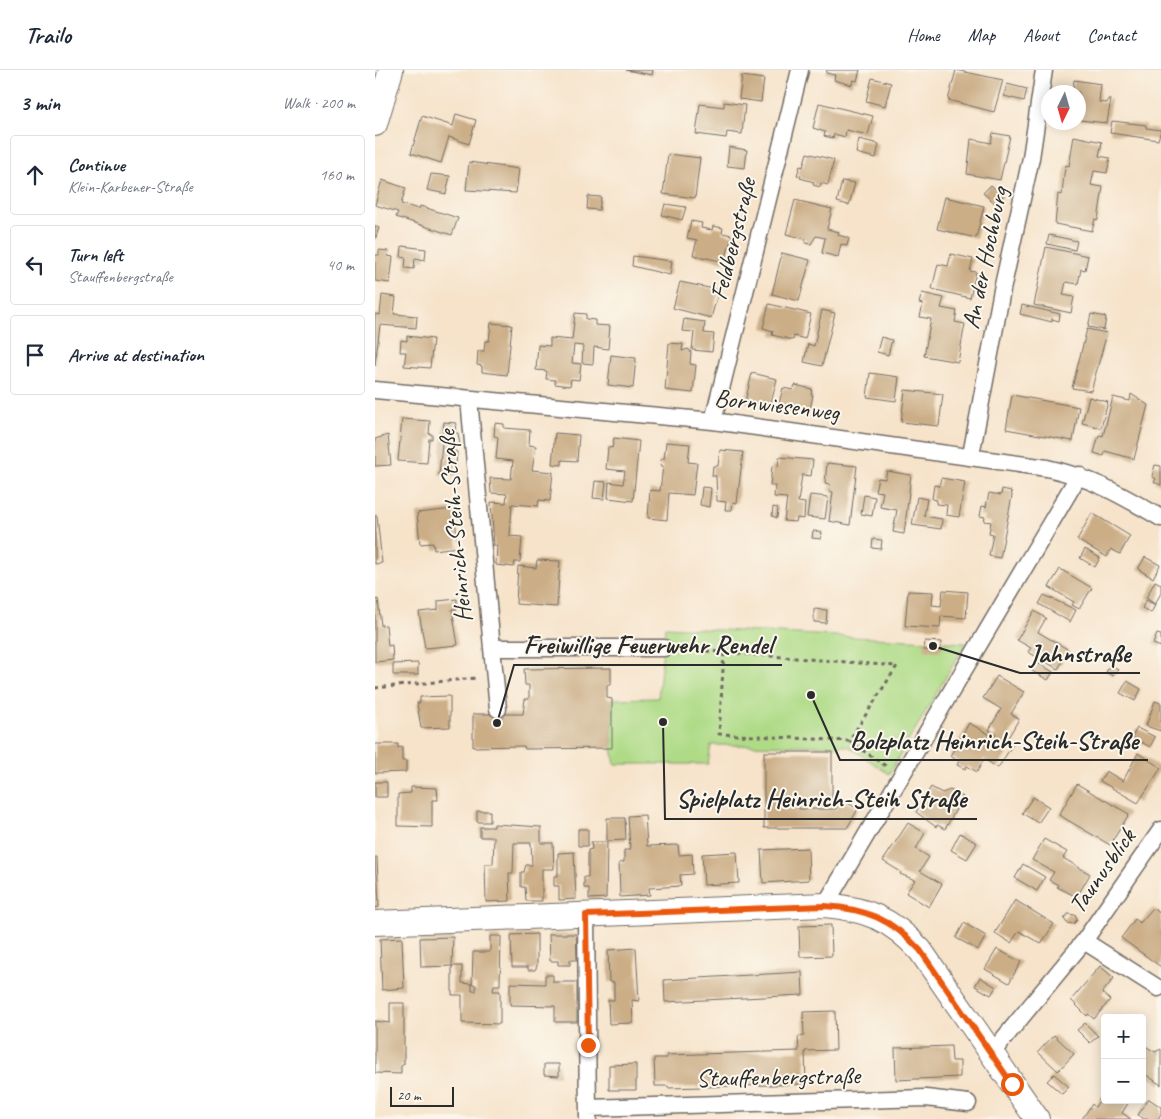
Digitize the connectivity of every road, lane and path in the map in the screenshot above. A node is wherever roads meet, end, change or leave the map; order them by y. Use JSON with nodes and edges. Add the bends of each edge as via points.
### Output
{"nodes":[{"id":1,"x":391,"y":70,"type":"edge"},
{"id":2,"x":800,"y":70,"type":"edge"},
{"id":3,"x":1044,"y":70,"type":"edge"},
{"id":4,"x":375,"y":124,"type":"edge"},
{"id":5,"x":375,"y":390,"type":"edge"},
{"id":6,"x":469,"y":399,"type":"junction"},
{"id":7,"x":713,"y":421,"type":"junction"},
{"id":8,"x":971,"y":455,"type":"junction"},
{"id":9,"x":1079,"y":475,"type":"junction"},
{"id":10,"x":1161,"y":518,"type":"edge"},
{"id":11,"x":492,"y":648,"type":"junction"},
{"id":12,"x":664,"y":648,"type":"joint"},
{"id":13,"x":725,"y":652,"type":"junction"},
{"id":14,"x":476,"y":678,"type":"dead end"},
{"id":15,"x":375,"y":688,"type":"edge"},
{"id":16,"x":497,"y":709,"type":"dead end"},
{"id":17,"x":849,"y":741,"type":"junction"},
{"id":18,"x":901,"y":776,"type":"junction"},
{"id":19,"x":1161,"y":830,"type":"edge"},
{"id":20,"x":825,"y":906,"type":"junction"},
{"id":21,"x":586,"y":915,"type":"junction"},
{"id":22,"x":375,"y":923,"type":"edge"},
{"id":23,"x":1084,"y":941,"type":"junction"},
{"id":24,"x":1158,"y":988,"type":"dead end"},
{"id":25,"x":991,"y":1054,"type":"junction"},
{"id":26,"x":968,"y":1103,"type":"dead end"},
{"id":27,"x":588,"y":1113,"type":"edge"},
{"id":28,"x":1037,"y":1119,"type":"edge"}],
"edges":[{"from":1,"to":4,"type":"main road"},
{"from":2,"to":7,"type":"street","name":"Feldbergstraße"},
{"from":3,"to":8,"type":"street","name":"An der Hochburg","via":[[1031,158]]},
{"from":5,"to":6,"type":"street","name":"Bornwiesenweg"},
{"from":6,"to":7,"type":"street","name":"Bornwiesenweg"},
{"from":6,"to":11,"type":"street","name":"Heinrich-Steih-Straße"},
{"from":7,"to":8,"type":"street","name":"Bornwiesenweg"},
{"from":8,"to":9,"type":"street","name":"Bornwiesenweg"},
{"from":9,"to":10,"type":"street","name":"Bornwiesenweg"},
{"from":9,"to":18,"type":"street"},
{"from":11,"to":12,"type":"street","name":"Heinrich-Steih-Straße"},
{"from":11,"to":16,"type":"street","name":"Heinrich-Steih-Straße"},
{"from":12,"to":13,"type":"path"},
{"from":13,"to":17,"type":"path","via":[[719,734]]},
{"from":13,"to":17,"type":"path","via":[[897,666]]},
{"from":14,"to":15,"type":"path"},
{"from":17,"to":18,"type":"path"},
{"from":18,"to":20,"type":"street"},
{"from":19,"to":23,"type":"street","name":"Taunusblick"},
{"from":20,"to":21,"type":"main road"},
{"from":20,"to":25,"type":"main road","via":[[864,911],[904,933],[920,950]]},
{"from":21,"to":22,"type":"main road"},
{"from":21,"to":27,"type":"street","name":"Stauffenbergstraße"},
{"from":23,"to":24,"type":"street","name":"Taunusblick"},
{"from":23,"to":25,"type":"street","name":"Taunusblick"},
{"from":25,"to":28,"type":"main road"},
{"from":26,"to":27,"type":"street","name":"Stauffenbergstraße","via":[[927,1098]]}]}
